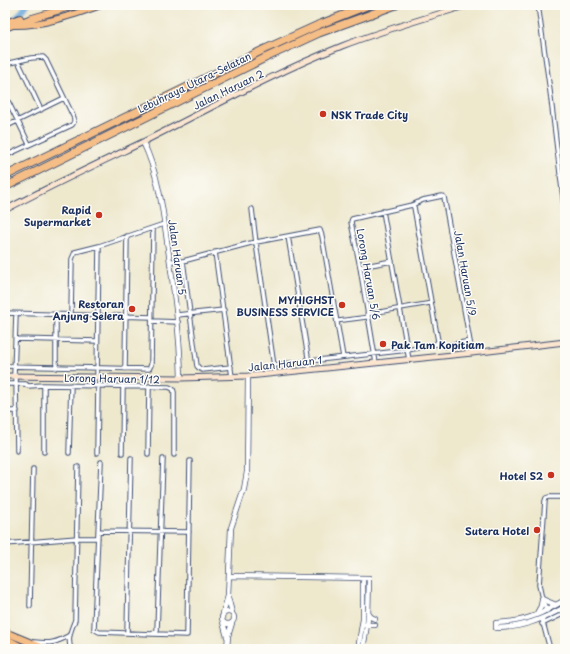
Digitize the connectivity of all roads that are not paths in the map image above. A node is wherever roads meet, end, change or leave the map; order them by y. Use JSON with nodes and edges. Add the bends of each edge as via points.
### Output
{"nodes":[{"id":1,"x":64,"y":5,"type":"edge"},
{"id":2,"x":77,"y":5,"type":"edge"},
{"id":3,"x":100,"y":5,"type":"edge"},
{"id":4,"x":369,"y":5,"type":"edge"},
{"id":5,"x":396,"y":5,"type":"edge"},
{"id":6,"x":468,"y":5,"type":"edge"},
{"id":7,"x":538,"y":5,"type":"edge"},
{"id":8,"x":29,"y":18,"type":"junction"},
{"id":9,"x":5,"y":23,"type":"edge"},
{"id":10,"x":12,"y":25,"type":"junction"},
{"id":11,"x":5,"y":28,"type":"edge"},
{"id":12,"x":18,"y":61,"type":"junction"},
{"id":13,"x":5,"y":64,"type":"edge"},
{"id":14,"x":5,"y":96,"type":"edge"},
{"id":15,"x":64,"y":98,"type":"junction"},
{"id":16,"x":41,"y":110,"type":"junction"},
{"id":17,"x":18,"y":121,"type":"junction"},
{"id":18,"x":5,"y":127,"type":"edge"},
{"id":19,"x":143,"y":142,"type":"junction"},
{"id":20,"x":29,"y":144,"type":"junction"},
{"id":21,"x":5,"y":156,"type":"edge"},
{"id":22,"x":5,"y":176,"type":"edge"},
{"id":23,"x":5,"y":187,"type":"edge"},
{"id":24,"x":412,"y":205,"type":"junction"},
{"id":25,"x":252,"y":209,"type":"dead end"},
{"id":26,"x":5,"y":210,"type":"edge"},
{"id":27,"x":383,"y":211,"type":"junction"},
{"id":28,"x":565,"y":214,"type":"edge"},
{"id":29,"x":164,"y":224,"type":"junction"},
{"id":30,"x":153,"y":228,"type":"junction"},
{"id":31,"x":127,"y":236,"type":"junction"},
{"id":32,"x":288,"y":236,"type":"junction"},
{"id":33,"x":256,"y":242,"type":"junction"},
{"id":34,"x":99,"y":246,"type":"junction"},
{"id":35,"x":215,"y":252,"type":"junction"},
{"id":36,"x":170,"y":261,"type":"junction"},
{"id":37,"x":183,"y":261,"type":"junction"},
{"id":38,"x":392,"y":261,"type":"junction"},
{"id":39,"x":360,"y":267,"type":"junction"},
{"id":40,"x":431,"y":302,"type":"junction"},
{"id":41,"x":400,"y":309,"type":"junction"},
{"id":42,"x":224,"y":310,"type":"junction"},
{"id":43,"x":5,"y":313,"type":"edge"},
{"id":44,"x":16,"y":314,"type":"junction"},
{"id":45,"x":190,"y":314,"type":"junction"},
{"id":46,"x":56,"y":315,"type":"junction"},
{"id":47,"x":71,"y":315,"type":"junction"},
{"id":48,"x":177,"y":315,"type":"junction"},
{"id":49,"x":98,"y":316,"type":"junction"},
{"id":50,"x":126,"y":316,"type":"junction"},
{"id":51,"x":368,"y":316,"type":"junction"},
{"id":52,"x":152,"y":319,"type":"junction"},
{"id":53,"x":337,"y":321,"type":"junction"},
{"id":54,"x":178,"y":322,"type":"junction"},
{"id":55,"x":16,"y":339,"type":"junction"},
{"id":56,"x":56,"y":341,"type":"junction"},
{"id":57,"x":97,"y":341,"type":"junction"},
{"id":58,"x":470,"y":341,"type":"junction"},
{"id":59,"x":565,"y":342,"type":"edge"},
{"id":60,"x":436,"y":344,"type":"junction"},
{"id":61,"x":408,"y":350,"type":"junction"},
{"id":62,"x":375,"y":353,"type":"junction"},
{"id":63,"x":472,"y":353,"type":"junction"},
{"id":64,"x":343,"y":357,"type":"junction"},
{"id":65,"x":309,"y":360,"type":"junction"},
{"id":66,"x":409,"y":360,"type":"junction"},
{"id":67,"x":376,"y":363,"type":"junction"},
{"id":68,"x":274,"y":365,"type":"junction"},
{"id":69,"x":5,"y":366,"type":"edge"},
{"id":70,"x":15,"y":367,"type":"junction"},
{"id":71,"x":56,"y":368,"type":"junction"},
{"id":72,"x":97,"y":368,"type":"junction"},
{"id":73,"x":231,"y":368,"type":"junction"},
{"id":74,"x":125,"y":369,"type":"junction"},
{"id":75,"x":310,"y":369,"type":"junction"},
{"id":76,"x":275,"y":373,"type":"junction"},
{"id":77,"x":5,"y":376,"type":"edge"},
{"id":78,"x":16,"y":376,"type":"junction"},
{"id":79,"x":25,"y":376,"type":"junction"},
{"id":80,"x":248,"y":376,"type":"junction"},
{"id":81,"x":97,"y":377,"type":"junction"},
{"id":82,"x":232,"y":377,"type":"junction"},
{"id":83,"x":181,"y":378,"type":"junction"},
{"id":84,"x":5,"y":384,"type":"edge"},
{"id":85,"x":17,"y":384,"type":"junction"},
{"id":86,"x":25,"y":384,"type":"junction"},
{"id":87,"x":44,"y":384,"type":"junction"},
{"id":88,"x":71,"y":385,"type":"junction"},
{"id":89,"x":98,"y":385,"type":"junction"},
{"id":90,"x":123,"y":386,"type":"junction"},
{"id":91,"x":148,"y":386,"type":"junction"},
{"id":92,"x":5,"y":411,"type":"edge"},
{"id":93,"x":17,"y":411,"type":"junction"},
{"id":94,"x":17,"y":451,"type":"dead end"},
{"id":95,"x":44,"y":452,"type":"dead end"},
{"id":96,"x":69,"y":453,"type":"dead end"},
{"id":97,"x":97,"y":453,"type":"dead end"},
{"id":98,"x":122,"y":453,"type":"dead end"},
{"id":99,"x":148,"y":454,"type":"dead end"},
{"id":100,"x":174,"y":455,"type":"dead end"},
{"id":101,"x":131,"y":458,"type":"dead end"},
{"id":102,"x":163,"y":459,"type":"dead end"},
{"id":103,"x":190,"y":461,"type":"dead end"},
{"id":104,"x":100,"y":462,"type":"dead end"},
{"id":105,"x":78,"y":467,"type":"dead end"},
{"id":106,"x":33,"y":469,"type":"dead end"},
{"id":107,"x":565,"y":497,"type":"edge"},
{"id":108,"x":98,"y":531,"type":"junction"},
{"id":109,"x":129,"y":532,"type":"junction"},
{"id":110,"x":160,"y":532,"type":"junction"},
{"id":111,"x":189,"y":532,"type":"junction"},
{"id":112,"x":77,"y":538,"type":"junction"},
{"id":113,"x":98,"y":538,"type":"junction"},
{"id":114,"x":32,"y":542,"type":"junction"},
{"id":115,"x":5,"y":544,"type":"edge"},
{"id":116,"x":229,"y":576,"type":"junction"},
{"id":117,"x":363,"y":578,"type":"junction"},
{"id":118,"x":228,"y":596,"type":"junction"},
{"id":119,"x":542,"y":599,"type":"junction"},
{"id":120,"x":565,"y":600,"type":"edge"},
{"id":121,"x":556,"y":605,"type":"junction"},
{"id":122,"x":30,"y":606,"type":"dead end"},
{"id":123,"x":565,"y":607,"type":"edge"},
{"id":124,"x":547,"y":610,"type":"junction"},
{"id":125,"x":232,"y":612,"type":"junction"},
{"id":126,"x":223,"y":613,"type":"junction"},
{"id":127,"x":368,"y":613,"type":"junction"},
{"id":128,"x":565,"y":613,"type":"edge"},
{"id":129,"x":535,"y":616,"type":"junction"},
{"id":130,"x":549,"y":616,"type":"junction"},
{"id":131,"x":365,"y":619,"type":"junction"},
{"id":132,"x":223,"y":622,"type":"junction"},
{"id":133,"x":375,"y":622,"type":"junction"},
{"id":134,"x":542,"y":622,"type":"junction"},
{"id":135,"x":232,"y":623,"type":"junction"},
{"id":136,"x":365,"y":625,"type":"junction"},
{"id":137,"x":5,"y":632,"type":"edge"},
{"id":138,"x":366,"y":632,"type":"junction"},
{"id":139,"x":127,"y":633,"type":"junction"},
{"id":140,"x":152,"y":634,"type":"junction"},
{"id":141,"x":70,"y":635,"type":"junction"},
{"id":142,"x":5,"y":638,"type":"edge"},
{"id":143,"x":27,"y":641,"type":"junction"},
{"id":144,"x":227,"y":641,"type":"junction"},
{"id":145,"x":5,"y":646,"type":"edge"},
{"id":146,"x":23,"y":648,"type":"edge"},
{"id":147,"x":11,"y":649,"type":"edge"},
{"id":148,"x":30,"y":649,"type":"edge"},
{"id":149,"x":46,"y":649,"type":"edge"},
{"id":150,"x":70,"y":649,"type":"edge"},
{"id":151,"x":227,"y":649,"type":"edge"},
{"id":152,"x":358,"y":649,"type":"edge"},
{"id":153,"x":363,"y":649,"type":"edge"},
{"id":154,"x":550,"y":649,"type":"edge"}],
"edges":[{"from":1,"to":8,"type":"main road"},
{"from":2,"to":8,"type":"main road"},
{"from":3,"to":10,"type":"main road","via":[[25,26]]},
{"from":4,"to":22,"type":"highway","name":"Lebuhraya Utara–Selatan","via":[[318,24]]},
{"from":5,"to":23,"type":"highway","name":"Lebuhraya Utara–Selatan","via":[[293,45]]},
{"from":6,"to":19,"type":"main road","name":"Jalan Haruan 2","via":[[393,27],[341,46],[268,79]]},
{"from":7,"to":28,"type":"street"},
{"from":8,"to":9,"type":"main road"},
{"from":8,"to":10,"type":"main road"},
{"from":10,"to":11,"type":"main road"},
{"from":12,"to":13,"type":"street"},
{"from":12,"to":15,"type":"street","via":[[43,57]]},
{"from":12,"to":16,"type":"street"},
{"from":14,"to":17,"type":"street"},
{"from":15,"to":16,"type":"street"},
{"from":15,"to":20,"type":"street","via":[[74,118],[72,125]]},
{"from":16,"to":17,"type":"street"},
{"from":17,"to":18,"type":"street"},
{"from":17,"to":20,"type":"street"},
{"from":19,"to":26,"type":"main road","name":"Jalan Haruan 2","via":[[57,182]]},
{"from":19,"to":29,"type":"street","name":"Jalan Haruan 5","via":[[157,183]]},
{"from":20,"to":21,"type":"street"},
{"from":24,"to":27,"type":"street"},
{"from":24,"to":40,"type":"street"},
{"from":24,"to":58,"type":"street","name":"Jalan Haruan 5/9","via":[[444,196]]},
{"from":25,"to":33,"type":"street"},
{"from":27,"to":38,"type":"street"},
{"from":27,"to":39,"type":"street","name":"Lorong Haruan 5/6","via":[[352,219]]},
{"from":29,"to":30,"type":"street"},
{"from":29,"to":36,"type":"street","name":"Jalan Haruan 5"},
{"from":30,"to":31,"type":"street"},
{"from":30,"to":52,"type":"street"},
{"from":31,"to":34,"type":"street"},
{"from":31,"to":50,"type":"street"},
{"from":32,"to":33,"type":"street"},
{"from":32,"to":53,"type":"street","via":[[320,230]]},
{"from":32,"to":65,"type":"street"},
{"from":33,"to":35,"type":"street"},
{"from":33,"to":68,"type":"street"},
{"from":34,"to":47,"type":"street","via":[[73,254]]},
{"from":34,"to":49,"type":"street"},
{"from":35,"to":37,"type":"street"},
{"from":35,"to":42,"type":"street"},
{"from":36,"to":37,"type":"street"},
{"from":36,"to":48,"type":"street","name":"Jalan Haruan 5"},
{"from":37,"to":45,"type":"street"},
{"from":38,"to":39,"type":"street"},
{"from":38,"to":41,"type":"street"},
{"from":39,"to":51,"type":"street","name":"Lorong Haruan 5/6"},
{"from":40,"to":41,"type":"street"},
{"from":40,"to":60,"type":"street","via":[[438,341]]},
{"from":41,"to":51,"type":"street"},
{"from":41,"to":61,"type":"street"},
{"from":42,"to":45,"type":"street"},
{"from":42,"to":73,"type":"street"},
{"from":43,"to":44,"type":"street"},
{"from":44,"to":46,"type":"street"},
{"from":44,"to":55,"type":"street"},
{"from":45,"to":48,"type":"street"},
{"from":45,"to":73,"type":"street","via":[[197,366],[202,370]]},
{"from":46,"to":47,"type":"street"},
{"from":46,"to":56,"type":"street"},
{"from":47,"to":49,"type":"street"},
{"from":48,"to":54,"type":"street","name":"Jalan Haruan 5"},
{"from":49,"to":50,"type":"street"},
{"from":49,"to":57,"type":"street"},
{"from":50,"to":52,"type":"street"},
{"from":50,"to":74,"type":"street"},
{"from":51,"to":53,"type":"street"},
{"from":51,"to":62,"type":"street","name":"Lorong Haruan 5/6"},
{"from":52,"to":54,"type":"street"},
{"from":52,"to":74,"type":"street","via":[[149,369]]},
{"from":53,"to":64,"type":"street"},
{"from":54,"to":83,"type":"street","name":"Jalan Haruan 5"},
{"from":55,"to":56,"type":"street"},
{"from":55,"to":70,"type":"street"},
{"from":56,"to":57,"type":"street"},
{"from":56,"to":71,"type":"street"},
{"from":57,"to":72,"type":"street"},
{"from":58,"to":60,"type":"street","via":[[445,346]]},
{"from":58,"to":63,"type":"street","name":"Jalan Haruan 5/9"},
{"from":59,"to":63,"type":"main road","name":"Jalan Haruan 1"},
{"from":60,"to":61,"type":"street"},
{"from":61,"to":62,"type":"street"},
{"from":61,"to":66,"type":"street"},
{"from":62,"to":64,"type":"street"},
{"from":62,"to":67,"type":"street","name":"Lorong Haruan 5/6"},
{"from":63,"to":66,"type":"main road","name":"Jalan Haruan 1"},
{"from":64,"to":65,"type":"street"},
{"from":65,"to":68,"type":"street"},
{"from":65,"to":75,"type":"street"},
{"from":66,"to":67,"type":"main road","name":"Jalan Haruan 1"},
{"from":67,"to":75,"type":"main road","name":"Jalan Haruan 1"},
{"from":68,"to":76,"type":"street"},
{"from":69,"to":70,"type":"street"},
{"from":70,"to":71,"type":"street"},
{"from":70,"to":78,"type":"street"},
{"from":71,"to":72,"type":"street"},
{"from":72,"to":74,"type":"street"},
{"from":72,"to":81,"type":"street"},
{"from":73,"to":82,"type":"street"},
{"from":75,"to":76,"type":"main road","name":"Jalan Haruan 1"},
{"from":76,"to":80,"type":"main road","name":"Jalan Haruan 1"},
{"from":77,"to":78,"type":"main road","name":"Jalan Haruan 1"},
{"from":78,"to":79,"type":"main road","name":"Jalan Haruan 1"},
{"from":78,"to":85,"type":"street"},
{"from":79,"to":81,"type":"main road","name":"Jalan Haruan 1"},
{"from":79,"to":86,"type":"street"},
{"from":80,"to":82,"type":"main road","name":"Jalan Haruan 1"},
{"from":80,"to":116,"type":"street","via":[[247,472],[231,528]]},
{"from":81,"to":83,"type":"main road","name":"Jalan Haruan 1"},
{"from":82,"to":83,"type":"main road","name":"Jalan Haruan 1"},
{"from":84,"to":85,"type":"street","name":"Lorong Haruan 1/12"},
{"from":85,"to":86,"type":"street","name":"Lorong Haruan 1/12"},
{"from":85,"to":93,"type":"street"},
{"from":86,"to":87,"type":"street","name":"Lorong Haruan 1/12"},
{"from":87,"to":88,"type":"street","name":"Lorong Haruan 1/12"},
{"from":87,"to":95,"type":"street"},
{"from":88,"to":89,"type":"street","name":"Lorong Haruan 1/12"},
{"from":88,"to":96,"type":"street"},
{"from":89,"to":90,"type":"street","name":"Lorong Haruan 1/12"},
{"from":89,"to":97,"type":"street"},
{"from":90,"to":91,"type":"street","name":"Lorong Haruan 1/12"},
{"from":90,"to":98,"type":"street"},
{"from":91,"to":99,"type":"street"},
{"from":91,"to":100,"type":"street","name":"Lorong Haruan 1/12","via":[[173,389]]},
{"from":92,"to":93,"type":"street"},
{"from":93,"to":94,"type":"street"},
{"from":101,"to":109,"type":"street"},
{"from":102,"to":110,"type":"street"},
{"from":103,"to":111,"type":"street"},
{"from":104,"to":108,"type":"street"},
{"from":105,"to":112,"type":"street"},
{"from":106,"to":114,"type":"street"},
{"from":107,"to":119,"type":"street","via":[[549,497],[545,501],[539,585]]},
{"from":108,"to":109,"type":"street"},
{"from":108,"to":113,"type":"street"},
{"from":109,"to":110,"type":"street"},
{"from":109,"to":139,"type":"street"},
{"from":110,"to":111,"type":"street"},
{"from":110,"to":140,"type":"street","via":[[157,631]]},
{"from":111,"to":140,"type":"street","via":[[187,635]]},
{"from":112,"to":113,"type":"street"},
{"from":112,"to":114,"type":"street"},
{"from":112,"to":141,"type":"street","via":[[75,620]]},
{"from":113,"to":139,"type":"street","via":[[94,629],[100,632]]},
{"from":114,"to":115,"type":"street"},
{"from":114,"to":122,"type":"street"},
{"from":116,"to":117,"type":"street"},
{"from":116,"to":118,"type":"street"},
{"from":117,"to":127,"type":"street","via":[[369,578]]},
{"from":117,"to":131,"type":"street"},
{"from":118,"to":125,"type":"street"},
{"from":118,"to":126,"type":"street"},
{"from":119,"to":121,"type":"street"},
{"from":119,"to":124,"type":"street"},
{"from":119,"to":129,"type":"street"},
{"from":120,"to":121,"type":"street"},
{"from":121,"to":124,"type":"street"},
{"from":123,"to":130,"type":"street"},
{"from":124,"to":129,"type":"street"},
{"from":124,"to":130,"type":"street"},
{"from":125,"to":126,"type":"street"},
{"from":125,"to":135,"type":"street"},
{"from":126,"to":132,"type":"street"},
{"from":127,"to":131,"type":"street"},
{"from":127,"to":133,"type":"street"},
{"from":128,"to":134,"type":"street"},
{"from":129,"to":134,"type":"street","via":[[496,625],[515,627]]},
{"from":130,"to":134,"type":"street"},
{"from":131,"to":136,"type":"street"},
{"from":132,"to":135,"type":"street"},
{"from":132,"to":144,"type":"street"},
{"from":133,"to":136,"type":"street"},
{"from":133,"to":138,"type":"street"},
{"from":134,"to":154,"type":"street"},
{"from":135,"to":144,"type":"street"},
{"from":136,"to":138,"type":"street"},
{"from":136,"to":152,"type":"street"},
{"from":137,"to":143,"type":"main road"},
{"from":138,"to":153,"type":"street"},
{"from":139,"to":140,"type":"street"},
{"from":141,"to":143,"type":"street","via":[[55,642]]},
{"from":141,"to":150,"type":"street"},
{"from":142,"to":146,"type":"main road"},
{"from":143,"to":149,"type":"main road"},
{"from":144,"to":151,"type":"street"},
{"from":145,"to":147,"type":"main road"},
{"from":146,"to":148,"type":"main road"}]}
